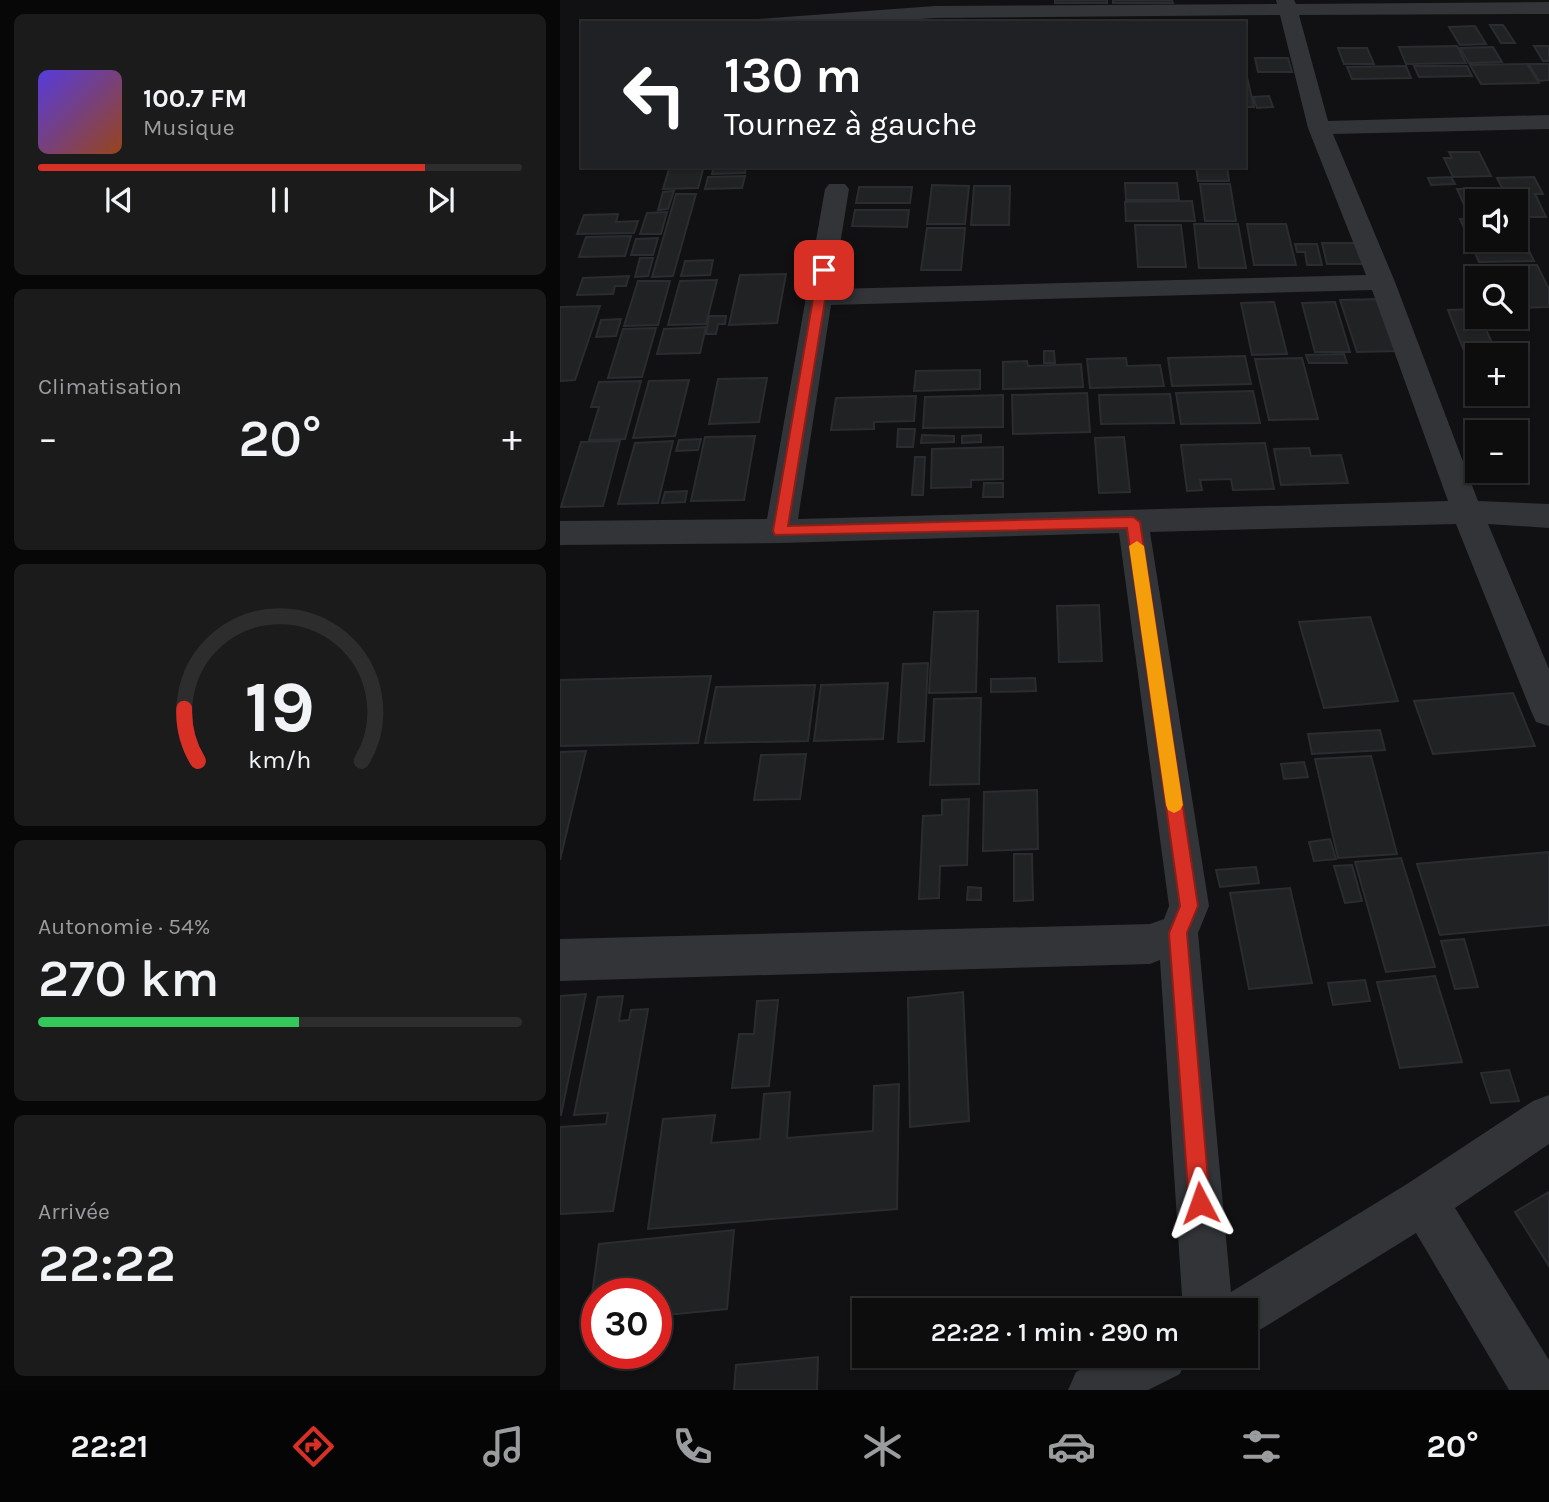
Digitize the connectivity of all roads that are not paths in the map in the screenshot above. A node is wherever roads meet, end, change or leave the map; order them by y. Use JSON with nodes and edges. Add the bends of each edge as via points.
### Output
{"nodes":[{"id":1,"x":1505,"y":4,"type":"edge"},
{"id":2,"x":1286,"y":5,"type":"edge"},
{"id":3,"x":1549,"y":8,"type":"edge"},
{"id":4,"x":796,"y":21,"type":"edge"},
{"id":5,"x":1549,"y":122,"type":"edge"},
{"id":6,"x":1320,"y":128,"type":"junction"},
{"id":7,"x":837,"y":189,"type":"dead end"},
{"id":8,"x":1382,"y":282,"type":"junction"},
{"id":9,"x":820,"y":297,"type":"junction"},
{"id":10,"x":1467,"y":512,"type":"junction"},
{"id":11,"x":1549,"y":516,"type":"edge"},
{"id":12,"x":1133,"y":522,"type":"junction"},
{"id":13,"x":780,"y":531,"type":"junction"},
{"id":14,"x":560,"y":533,"type":"edge"},
{"id":15,"x":1549,"y":711,"type":"edge"},
{"id":16,"x":1178,"y":933,"type":"junction"},
{"id":17,"x":560,"y":960,"type":"edge"},
{"id":18,"x":1549,"y":1117,"type":"edge"},
{"id":19,"x":1424,"y":1201,"type":"junction"},
{"id":20,"x":1207,"y":1298,"type":"edge"},
{"id":21,"x":1258,"y":1304,"type":"edge"},
{"id":22,"x":1138,"y":1368,"type":"edge"},
{"id":23,"x":1094,"y":1390,"type":"edge"},
{"id":24,"x":1538,"y":1390,"type":"edge"}],
"edges":[{"from":1,"to":2,"type":"street"},
{"from":1,"to":3,"type":"street"},
{"from":2,"to":4,"type":"street","via":[[935,12]]},
{"from":2,"to":6,"type":"street"},
{"from":5,"to":6,"type":"street"},
{"from":6,"to":8,"type":"street"},
{"from":7,"to":9,"type":"street"},
{"from":8,"to":9,"type":"street"},
{"from":8,"to":10,"type":"street"},
{"from":9,"to":13,"type":"street"},
{"from":10,"to":11,"type":"street"},
{"from":10,"to":12,"type":"street"},
{"from":10,"to":15,"type":"street"},
{"from":12,"to":13,"type":"street"},
{"from":12,"to":16,"type":"street","via":[[1189,906]]},
{"from":13,"to":14,"type":"street"},
{"from":16,"to":17,"type":"street","via":[[1150,944]]},
{"from":16,"to":20,"type":"street"},
{"from":18,"to":19,"type":"street"},
{"from":19,"to":21,"type":"street"},
{"from":19,"to":24,"type":"street"},
{"from":22,"to":23,"type":"street"}]}
